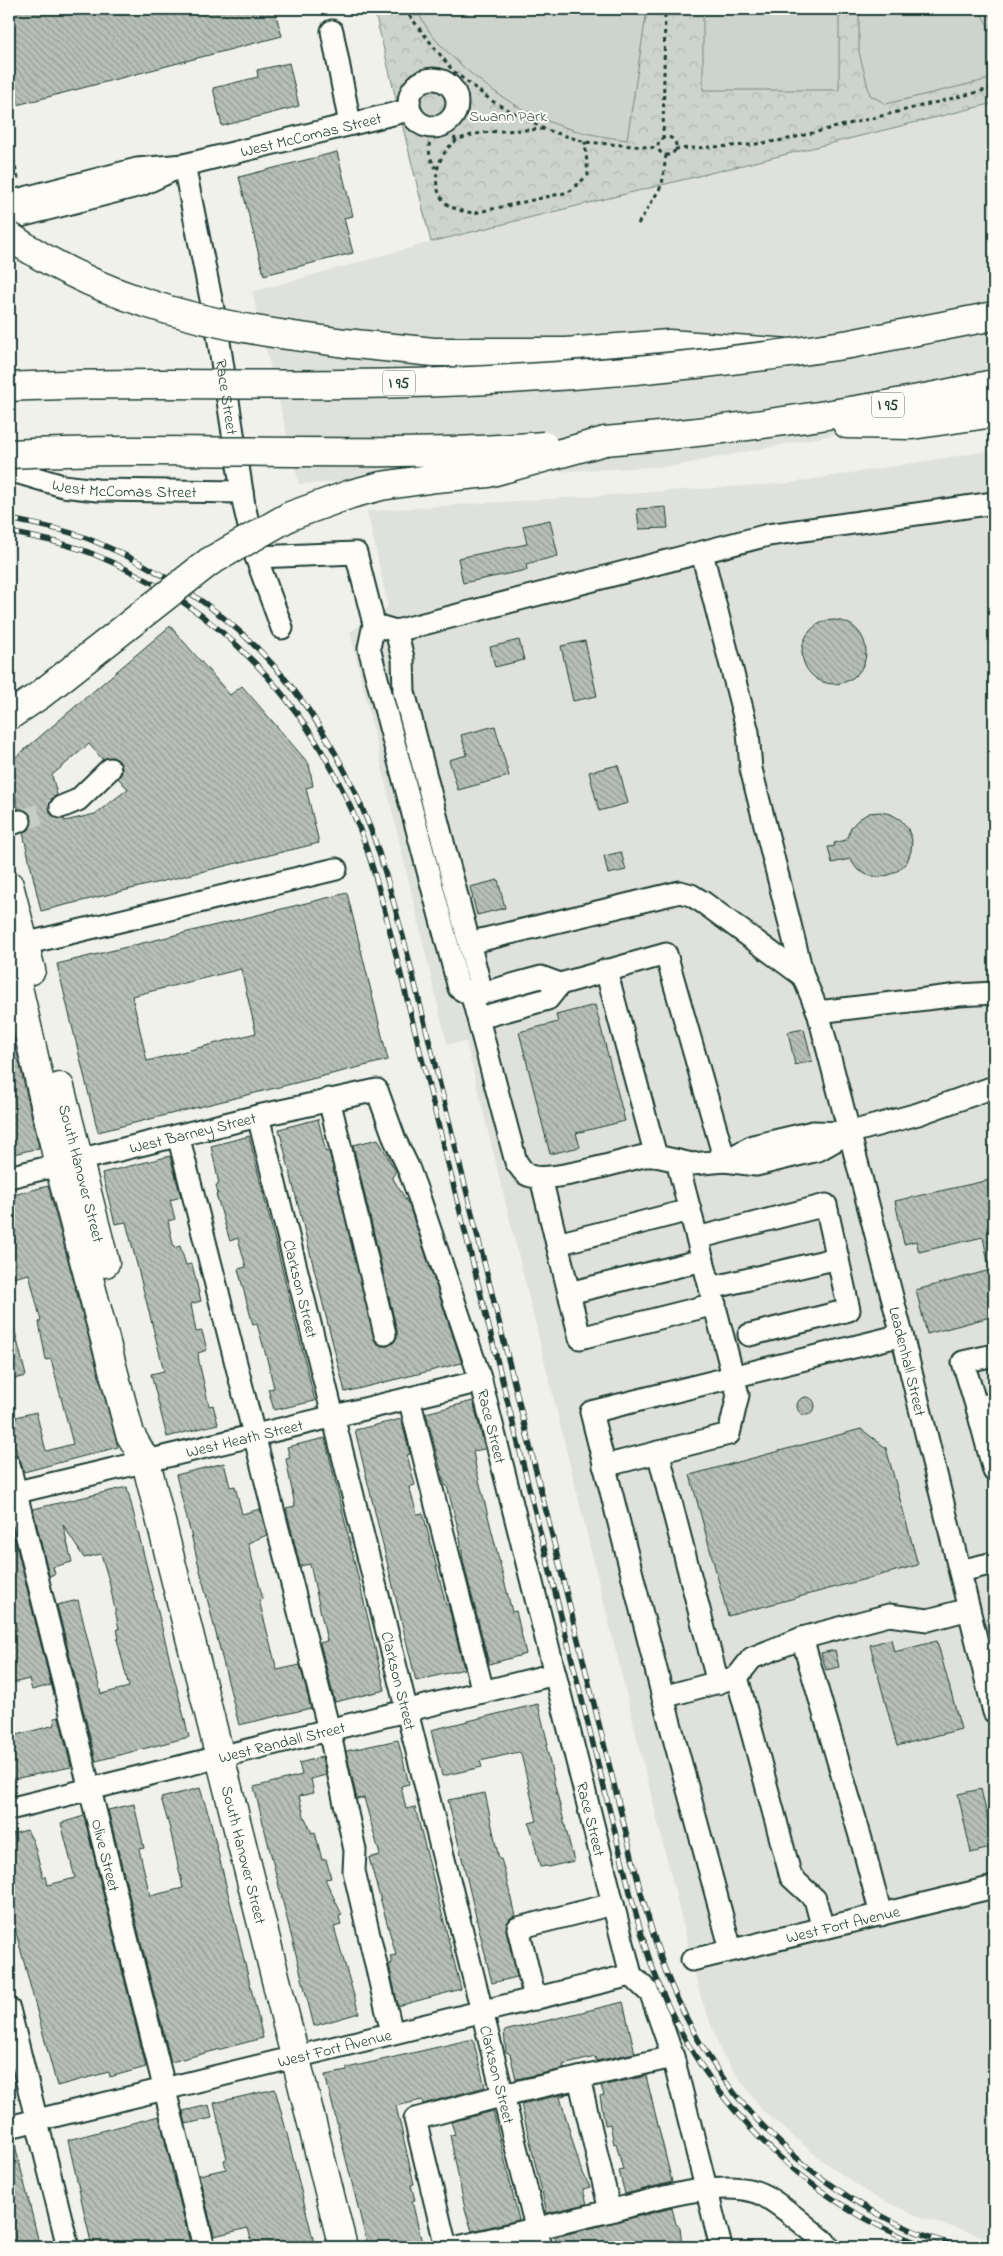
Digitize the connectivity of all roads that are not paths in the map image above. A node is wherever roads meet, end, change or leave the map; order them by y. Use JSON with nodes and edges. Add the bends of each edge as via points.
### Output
{"nodes":[{"id":1,"x":332,"y":31,"type":"dead end"},
{"id":2,"x":409,"y":110,"type":"junction"},
{"id":3,"x":350,"y":124,"type":"junction"},
{"id":4,"x":184,"y":164,"type":"junction"},
{"id":5,"x":14,"y":193,"type":"edge"},
{"id":6,"x":9,"y":219,"type":"edge"},
{"id":7,"x":9,"y":236,"type":"edge"},
{"id":8,"x":994,"y":298,"type":"edge"},
{"id":9,"x":994,"y":316,"type":"edge"},
{"id":10,"x":914,"y":332,"type":"junction"},
{"id":11,"x":789,"y":353,"type":"junction"},
{"id":12,"x":994,"y":384,"type":"edge"},
{"id":13,"x":9,"y":387,"type":"edge"},
{"id":14,"x":994,"y":413,"type":"edge"},
{"id":15,"x":780,"y":422,"type":"junction"},
{"id":16,"x":605,"y":441,"type":"junction"},
{"id":17,"x":9,"y":454,"type":"edge"},
{"id":18,"x":9,"y":470,"type":"edge"},
{"id":19,"x":242,"y":492,"type":"junction"},
{"id":20,"x":994,"y":503,"type":"edge"},
{"id":21,"x":702,"y":553,"type":"junction"},
{"id":22,"x":256,"y":557,"type":"junction"},
{"id":23,"x":374,"y":624,"type":"junction"},
{"id":24,"x":282,"y":628,"type":"dead end"},
{"id":25,"x":396,"y":631,"type":"junction"},
{"id":26,"x":9,"y":716,"type":"edge"},
{"id":27,"x":110,"y":769,"type":"dead end"},
{"id":28,"x":60,"y":807,"type":"tunnel mouth"},
{"id":29,"x":336,"y":869,"type":"dead end"},
{"id":30,"x":9,"y":885,"type":"edge"},
{"id":31,"x":481,"y":940,"type":"dead end"},
{"id":32,"x":17,"y":946,"type":"edge"},
{"id":33,"x":606,"y":970,"type":"junction"},
{"id":34,"x":803,"y":976,"type":"junction"},
{"id":35,"x":560,"y":984,"type":"junction"},
{"id":36,"x":994,"y":993,"type":"edge"},
{"id":37,"x":472,"y":996,"type":"junction"},
{"id":38,"x":818,"y":1012,"type":"junction"},
{"id":39,"x":479,"y":1018,"type":"junction"},
{"id":40,"x":994,"y":1088,"type":"edge"},
{"id":41,"x":377,"y":1090,"type":"joint"},
{"id":42,"x":329,"y":1099,"type":"junction"},
{"id":43,"x":258,"y":1116,"type":"junction"},
{"id":44,"x":848,"y":1133,"type":"junction"},
{"id":45,"x":178,"y":1135,"type":"junction"},
{"id":46,"x":656,"y":1156,"type":"junction"},
{"id":47,"x":677,"y":1161,"type":"junction"},
{"id":48,"x":725,"y":1161,"type":"junction"},
{"id":49,"x":69,"y":1163,"type":"junction"},
{"id":50,"x":9,"y":1177,"type":"edge"},
{"id":51,"x":540,"y":1178,"type":"junction"},
{"id":52,"x":690,"y":1210,"type":"junction"},
{"id":53,"x":698,"y":1238,"type":"junction"},
{"id":54,"x":557,"y":1244,"type":"junction"},
{"id":55,"x":838,"y":1258,"type":"junction"},
{"id":56,"x":703,"y":1260,"type":"junction"},
{"id":57,"x":569,"y":1293,"type":"junction"},
{"id":58,"x":713,"y":1296,"type":"junction"},
{"id":59,"x":385,"y":1334,"type":"dead end"},
{"id":60,"x":749,"y":1335,"type":"dead end"},
{"id":61,"x":902,"y":1335,"type":"junction"},
{"id":62,"x":994,"y":1355,"type":"edge"},
{"id":63,"x":734,"y":1375,"type":"junction"},
{"id":64,"x":481,"y":1381,"type":"junction"},
{"id":65,"x":409,"y":1398,"type":"junction"},
{"id":66,"x":986,"y":1406,"type":"edge"},
{"id":67,"x":333,"y":1417,"type":"junction"},
{"id":68,"x":254,"y":1436,"type":"junction"},
{"id":69,"x":658,"y":1452,"type":"junction"},
{"id":70,"x":146,"y":1462,"type":"junction"},
{"id":71,"x":9,"y":1465,"type":"edge"},
{"id":72,"x":604,"y":1466,"type":"junction"},
{"id":73,"x":994,"y":1471,"type":"edge"},
{"id":74,"x":12,"y":1494,"type":"edge"},
{"id":75,"x":994,"y":1563,"type":"edge"},
{"id":76,"x":960,"y":1571,"type":"junction"},
{"id":77,"x":969,"y":1609,"type":"junction"},
{"id":78,"x":802,"y":1638,"type":"junction"},
{"id":79,"x":555,"y":1674,"type":"junction"},
{"id":80,"x":727,"y":1680,"type":"junction"},
{"id":81,"x":483,"y":1692,"type":"junction"},
{"id":82,"x":663,"y":1697,"type":"junction"},
{"id":83,"x":406,"y":1710,"type":"junction"},
{"id":84,"x":994,"y":1712,"type":"edge"},
{"id":85,"x":329,"y":1730,"type":"junction"},
{"id":86,"x":221,"y":1757,"type":"junction"},
{"id":87,"x":89,"y":1789,"type":"junction"},
{"id":88,"x":9,"y":1809,"type":"edge"},
{"id":89,"x":994,"y":1887,"type":"edge"},
{"id":90,"x":613,"y":1904,"type":"junction"},
{"id":91,"x":881,"y":1915,"type":"junction"},
{"id":92,"x":823,"y":1928,"type":"junction"},
{"id":93,"x":732,"y":1950,"type":"junction"},
{"id":94,"x":692,"y":1960,"type":"dead end"},
{"id":95,"x":631,"y":1975,"type":"junction"},
{"id":96,"x":535,"y":1999,"type":"junction"},
{"id":97,"x":9,"y":2009,"type":"edge"},
{"id":98,"x":482,"y":2012,"type":"junction"},
{"id":99,"x":392,"y":2033,"type":"junction"},
{"id":100,"x":296,"y":2056,"type":"junction"},
{"id":101,"x":673,"y":2057,"type":"junction"},
{"id":102,"x":579,"y":2078,"type":"junction"},
{"id":103,"x":164,"y":2089,"type":"junction"},
{"id":104,"x":503,"y":2095,"type":"junction"},
{"id":105,"x":37,"y":2121,"type":"junction"},
{"id":106,"x":9,"y":2127,"type":"edge"},
{"id":107,"x":706,"y":2190,"type":"junction"},
{"id":108,"x":610,"y":2211,"type":"junction"},
{"id":109,"x":538,"y":2238,"type":"edge"},
{"id":110,"x":68,"y":2247,"type":"edge"},
{"id":111,"x":204,"y":2247,"type":"edge"},
{"id":112,"x":344,"y":2247,"type":"edge"},
{"id":113,"x":446,"y":2247,"type":"edge"},
{"id":114,"x":458,"y":2247,"type":"edge"},
{"id":115,"x":721,"y":2247,"type":"edge"},
{"id":116,"x":829,"y":2247,"type":"edge"}],
"edges":[{"from":1,"to":3,"type":"street"},
{"from":2,"to":2,"type":"street","via":[[418,122],[432,127],[441,126],[454,115],[457,98],[448,84],[440,80],[423,81],[410,93]]},
{"from":2,"to":3,"type":"street","name":"West McComas Street"},
{"from":3,"to":4,"type":"street","name":"West McComas Street"},
{"from":4,"to":5,"type":"street","name":"West McComas Street","via":[[137,169]]},
{"from":4,"to":6,"type":"street","name":"West McComas Street","via":[[141,186]]},
{"from":4,"to":19,"type":"street","name":"Race Street","via":[[217,329]]},
{"from":7,"to":11,"type":"main road","bridge":true,"via":[[31,252],[99,287],[167,311],[244,329],[345,344],[434,352],[566,352],[669,344]]},
{"from":8,"to":10,"type":"main road"},
{"from":9,"to":10,"type":"main road","number":"I 95"},
{"from":10,"to":11,"type":"main road","number":"I 95"},
{"from":11,"to":13,"type":"main road","number":"I 95","bridge":true,"via":[[663,369],[535,379]]},
{"from":12,"to":15,"type":"main road","number":"I 95"},
{"from":14,"to":15,"type":"main road","via":[[912,425]]},
{"from":15,"to":16,"type":"main road","number":"I 95"},
{"from":16,"to":17,"type":"main road","number":"I 95","bridge":true,"via":[[410,451]]},
{"from":16,"to":26,"type":"main road","bridge":true,"via":[[488,473],[374,488],[290,516],[209,562]]},
{"from":18,"to":19,"type":"street","name":"West McComas Street","via":[[63,486],[97,490]]},
{"from":19,"to":22,"type":"street","name":"Race Street"},
{"from":20,"to":21,"type":"street","via":[[801,529]]},
{"from":21,"to":25,"type":"street"},
{"from":21,"to":34,"type":"street","name":"Leadenhall Street","via":[[748,732],[751,768]]},
{"from":22,"to":23,"type":"street","via":[[356,553]]},
{"from":22,"to":24,"type":"street","name":"Race Street"},
{"from":23,"to":25,"type":"street"},
{"from":23,"to":37,"type":"street","via":[[369,648],[459,988]]},
{"from":25,"to":37,"type":"street","via":[[403,658],[404,692],[479,982]]},
{"from":27,"to":28,"type":"street","via":[[78,800]]},
{"from":29,"to":32,"type":"street"},
{"from":30,"to":32,"type":"main road","name":"South Hanover Street"},
{"from":31,"to":34,"type":"street","via":[[680,892],[704,903]]},
{"from":32,"to":49,"type":"main road","name":"South Hanover Street"},
{"from":33,"to":35,"type":"street"},
{"from":33,"to":46,"type":"street"},
{"from":33,"to":48,"type":"street","via":[[666,954]]},
{"from":34,"to":38,"type":"street","name":"Leadenhall Street"},
{"from":35,"to":37,"type":"street","via":[[541,977]]},
{"from":35,"to":39,"type":"street","via":[[548,999]]},
{"from":36,"to":38,"type":"street"},
{"from":37,"to":39,"type":"street"},
{"from":38,"to":44,"type":"street","name":"Leadenhall Street"},
{"from":39,"to":51,"type":"street","via":[[516,1162],[526,1174]]},
{"from":40,"to":44,"type":"street"},
{"from":41,"to":42,"type":"street","name":"West Barney Street"},
{"from":41,"to":64,"type":"street","name":"Race Street","via":[[418,1194]]},
{"from":42,"to":43,"type":"street","name":"West Barney Street"},
{"from":42,"to":59,"type":"street"},
{"from":43,"to":45,"type":"street","name":"West Barney Street"},
{"from":43,"to":67,"type":"street","name":"Clarkson Street"},
{"from":44,"to":48,"type":"street","via":[[818,1150],[756,1165]]},
{"from":44,"to":61,"type":"street","name":"Leadenhall Street"},
{"from":45,"to":49,"type":"street","name":"West Barney Street"},
{"from":45,"to":68,"type":"street"},
{"from":46,"to":47,"type":"street"},
{"from":46,"to":51,"type":"street"},
{"from":47,"to":48,"type":"street","via":[[692,1164]]},
{"from":47,"to":52,"type":"street"},
{"from":49,"to":50,"type":"street","name":"West Barney Street"},
{"from":49,"to":70,"type":"main road","name":"South Hanover Street","via":[[148,1431]]},
{"from":51,"to":54,"type":"street"},
{"from":52,"to":53,"type":"street"},
{"from":52,"to":54,"type":"street"},
{"from":53,"to":55,"type":"street","via":[[826,1206]]},
{"from":53,"to":56,"type":"street"},
{"from":54,"to":57,"type":"street"},
{"from":55,"to":58,"type":"street"},
{"from":55,"to":60,"type":"street","via":[[849,1310]]},
{"from":56,"to":57,"type":"street"},
{"from":56,"to":58,"type":"street"},
{"from":57,"to":58,"type":"street","via":[[580,1338]]},
{"from":58,"to":63,"type":"street"},
{"from":61,"to":63,"type":"street"},
{"from":61,"to":76,"type":"street","name":"Leadenhall Street"},
{"from":62,"to":66,"type":"street","via":[[963,1362]]},
{"from":63,"to":69,"type":"street","via":[[738,1395],[730,1434]]},
{"from":63,"to":72,"type":"street","via":[[591,1412]]},
{"from":64,"to":65,"type":"street","name":"West Heath Street"},
{"from":64,"to":79,"type":"street","name":"Race Street"},
{"from":65,"to":67,"type":"street","name":"West Heath Street"},
{"from":65,"to":81,"type":"street"},
{"from":66,"to":73,"type":"street"},
{"from":67,"to":68,"type":"street","name":"West Heath Street"},
{"from":67,"to":83,"type":"street","name":"Clarkson Street"},
{"from":68,"to":70,"type":"street","name":"West Heath Street"},
{"from":68,"to":85,"type":"street"},
{"from":69,"to":72,"type":"street"},
{"from":69,"to":80,"type":"street"},
{"from":70,"to":74,"type":"street","name":"West Heath Street"},
{"from":70,"to":86,"type":"main road","name":"South Hanover Street"},
{"from":71,"to":74,"type":"street","name":"Olive Street"},
{"from":72,"to":82,"type":"street"},
{"from":74,"to":87,"type":"street","name":"Olive Street"},
{"from":75,"to":76,"type":"street"},
{"from":76,"to":77,"type":"street","name":"Leadenhall Street"},
{"from":77,"to":78,"type":"street","via":[[928,1620],[889,1615]]},
{"from":77,"to":84,"type":"street","name":"Leadenhall Street"},
{"from":78,"to":80,"type":"street","via":[[752,1658]]},
{"from":78,"to":91,"type":"street"},
{"from":79,"to":81,"type":"street","name":"West Randall Street"},
{"from":79,"to":90,"type":"street","name":"Race Street"},
{"from":80,"to":82,"type":"street"},
{"from":80,"to":92,"type":"street","via":[[791,1877],[815,1899]]},
{"from":81,"to":83,"type":"street","name":"West Randall Street"},
{"from":82,"to":93,"type":"street"},
{"from":83,"to":85,"type":"street","name":"West Randall Street"},
{"from":83,"to":98,"type":"street","name":"Clarkson Street"},
{"from":85,"to":86,"type":"street","name":"West Randall Street"},
{"from":85,"to":99,"type":"street","via":[[355,1850],[354,1871]]},
{"from":86,"to":87,"type":"street","name":"West Randall Street"},
{"from":86,"to":100,"type":"main road","name":"South Hanover Street"},
{"from":87,"to":88,"type":"street","name":"West Randall Street"},
{"from":87,"to":103,"type":"street","name":"Olive Street"},
{"from":89,"to":91,"type":"street","name":"West Fort Avenue"},
{"from":90,"to":95,"type":"street","name":"Race Street"},
{"from":90,"to":96,"type":"street","via":[[518,1928]]},
{"from":91,"to":92,"type":"street","name":"West Fort Avenue"},
{"from":92,"to":93,"type":"street","name":"West Fort Avenue"},
{"from":93,"to":94,"type":"street","name":"West Fort Avenue"},
{"from":95,"to":96,"type":"street","name":"West Fort Avenue"},
{"from":95,"to":101,"type":"street","via":[[651,1994]]},
{"from":96,"to":98,"type":"street","name":"West Fort Avenue"},
{"from":97,"to":105,"type":"street"},
{"from":98,"to":99,"type":"street","name":"West Fort Avenue"},
{"from":98,"to":104,"type":"street","name":"Clarkson Street"},
{"from":99,"to":100,"type":"street","name":"West Fort Avenue"},
{"from":100,"to":103,"type":"street","name":"West Fort Avenue"},
{"from":100,"to":112,"type":"main road","name":"South Hanover Street"},
{"from":101,"to":102,"type":"street"},
{"from":101,"to":107,"type":"street"},
{"from":102,"to":104,"type":"street"},
{"from":102,"to":108,"type":"street"},
{"from":103,"to":105,"type":"street","name":"West Fort Avenue"},
{"from":103,"to":111,"type":"street","name":"Olive Street"},
{"from":104,"to":109,"type":"street","name":"Clarkson Street"},
{"from":104,"to":113,"type":"street","via":[[415,2119]]},
{"from":105,"to":106,"type":"street","name":"West Fort Avenue"},
{"from":105,"to":110,"type":"street"},
{"from":107,"to":108,"type":"street","via":[[692,2190]]},
{"from":107,"to":115,"type":"street"},
{"from":107,"to":116,"type":"street","via":[[757,2192]]},
{"from":108,"to":109,"type":"street"},
{"from":109,"to":114,"type":"street"}]}
